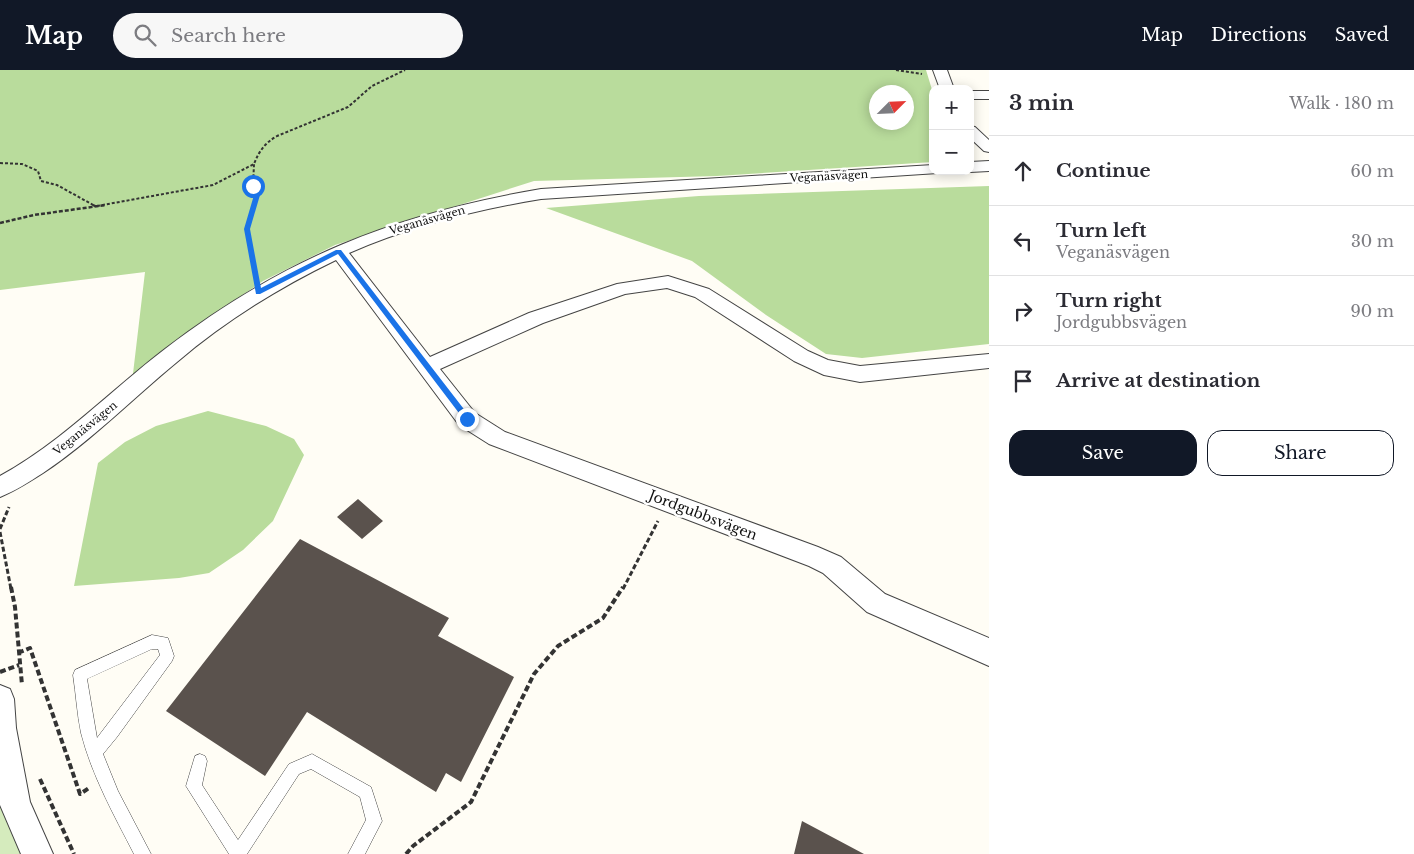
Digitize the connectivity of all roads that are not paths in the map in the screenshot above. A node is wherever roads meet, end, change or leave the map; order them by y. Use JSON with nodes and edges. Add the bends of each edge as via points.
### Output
{"nodes":[{"id":1,"x":974,"y":94,"type":"edge"},
{"id":2,"x":989,"y":95,"type":"edge"},
{"id":3,"x":974,"y":134,"type":"edge"},
{"id":4,"x":989,"y":148,"type":"edge"},
{"id":5,"x":989,"y":166,"type":"edge"},
{"id":6,"x":974,"y":168,"type":"edge"},
{"id":7,"x":929,"y":170,"type":"edge"},
{"id":8,"x":338,"y":251,"type":"junction"},
{"id":9,"x":989,"y":360,"type":"edge"},
{"id":10,"x":428,"y":366,"type":"junction"},
{"id":11,"x":0,"y":487,"type":"edge"},
{"id":12,"x":989,"y":652,"type":"edge"},
{"id":13,"x":11,"y":694,"type":"edge"},
{"id":14,"x":95,"y":752,"type":"junction"},
{"id":15,"x":200,"y":761,"type":"dead end"},
{"id":16,"x":37,"y":854,"type":"edge"},
{"id":17,"x":143,"y":854,"type":"edge"},
{"id":18,"x":238,"y":854,"type":"edge"},
{"id":19,"x":356,"y":854,"type":"edge"}],
"edges":[{"from":1,"to":2,"type":"street"},
{"from":3,"to":4,"type":"street"},
{"from":5,"to":6,"type":"street"},
{"from":7,"to":8,"type":"street","name":"Veganäsvägen","via":[[565,192],[515,198],[400,226]]},
{"from":8,"to":10,"type":"street","name":"Jordgubbsvägen"},
{"from":8,"to":11,"type":"street","name":"Veganäsvägen","via":[[258,292],[210,325],[96,422],[27,474]]},
{"from":9,"to":10,"type":"street","via":[[860,374],[824,367],[801,356],[702,293],[668,282],[623,288],[536,318]]},
{"from":10,"to":12,"type":"street","name":"Jordgubbsvägen","via":[[467,419],[497,438],[818,558],[832,565],[876,603]]},
{"from":13,"to":16,"type":"street","via":[[2,728],[15,804]]},
{"from":14,"to":14,"type":"lane","via":[[88,734],[80,675],[152,642],[164,643],[167,656]]},
{"from":14,"to":17,"type":"lane","via":[[104,778]]},
{"from":15,"to":18,"type":"lane","via":[[194,786]]},
{"from":18,"to":19,"type":"lane","via":[[294,770],[312,761],[366,792],[374,821]]}]}
